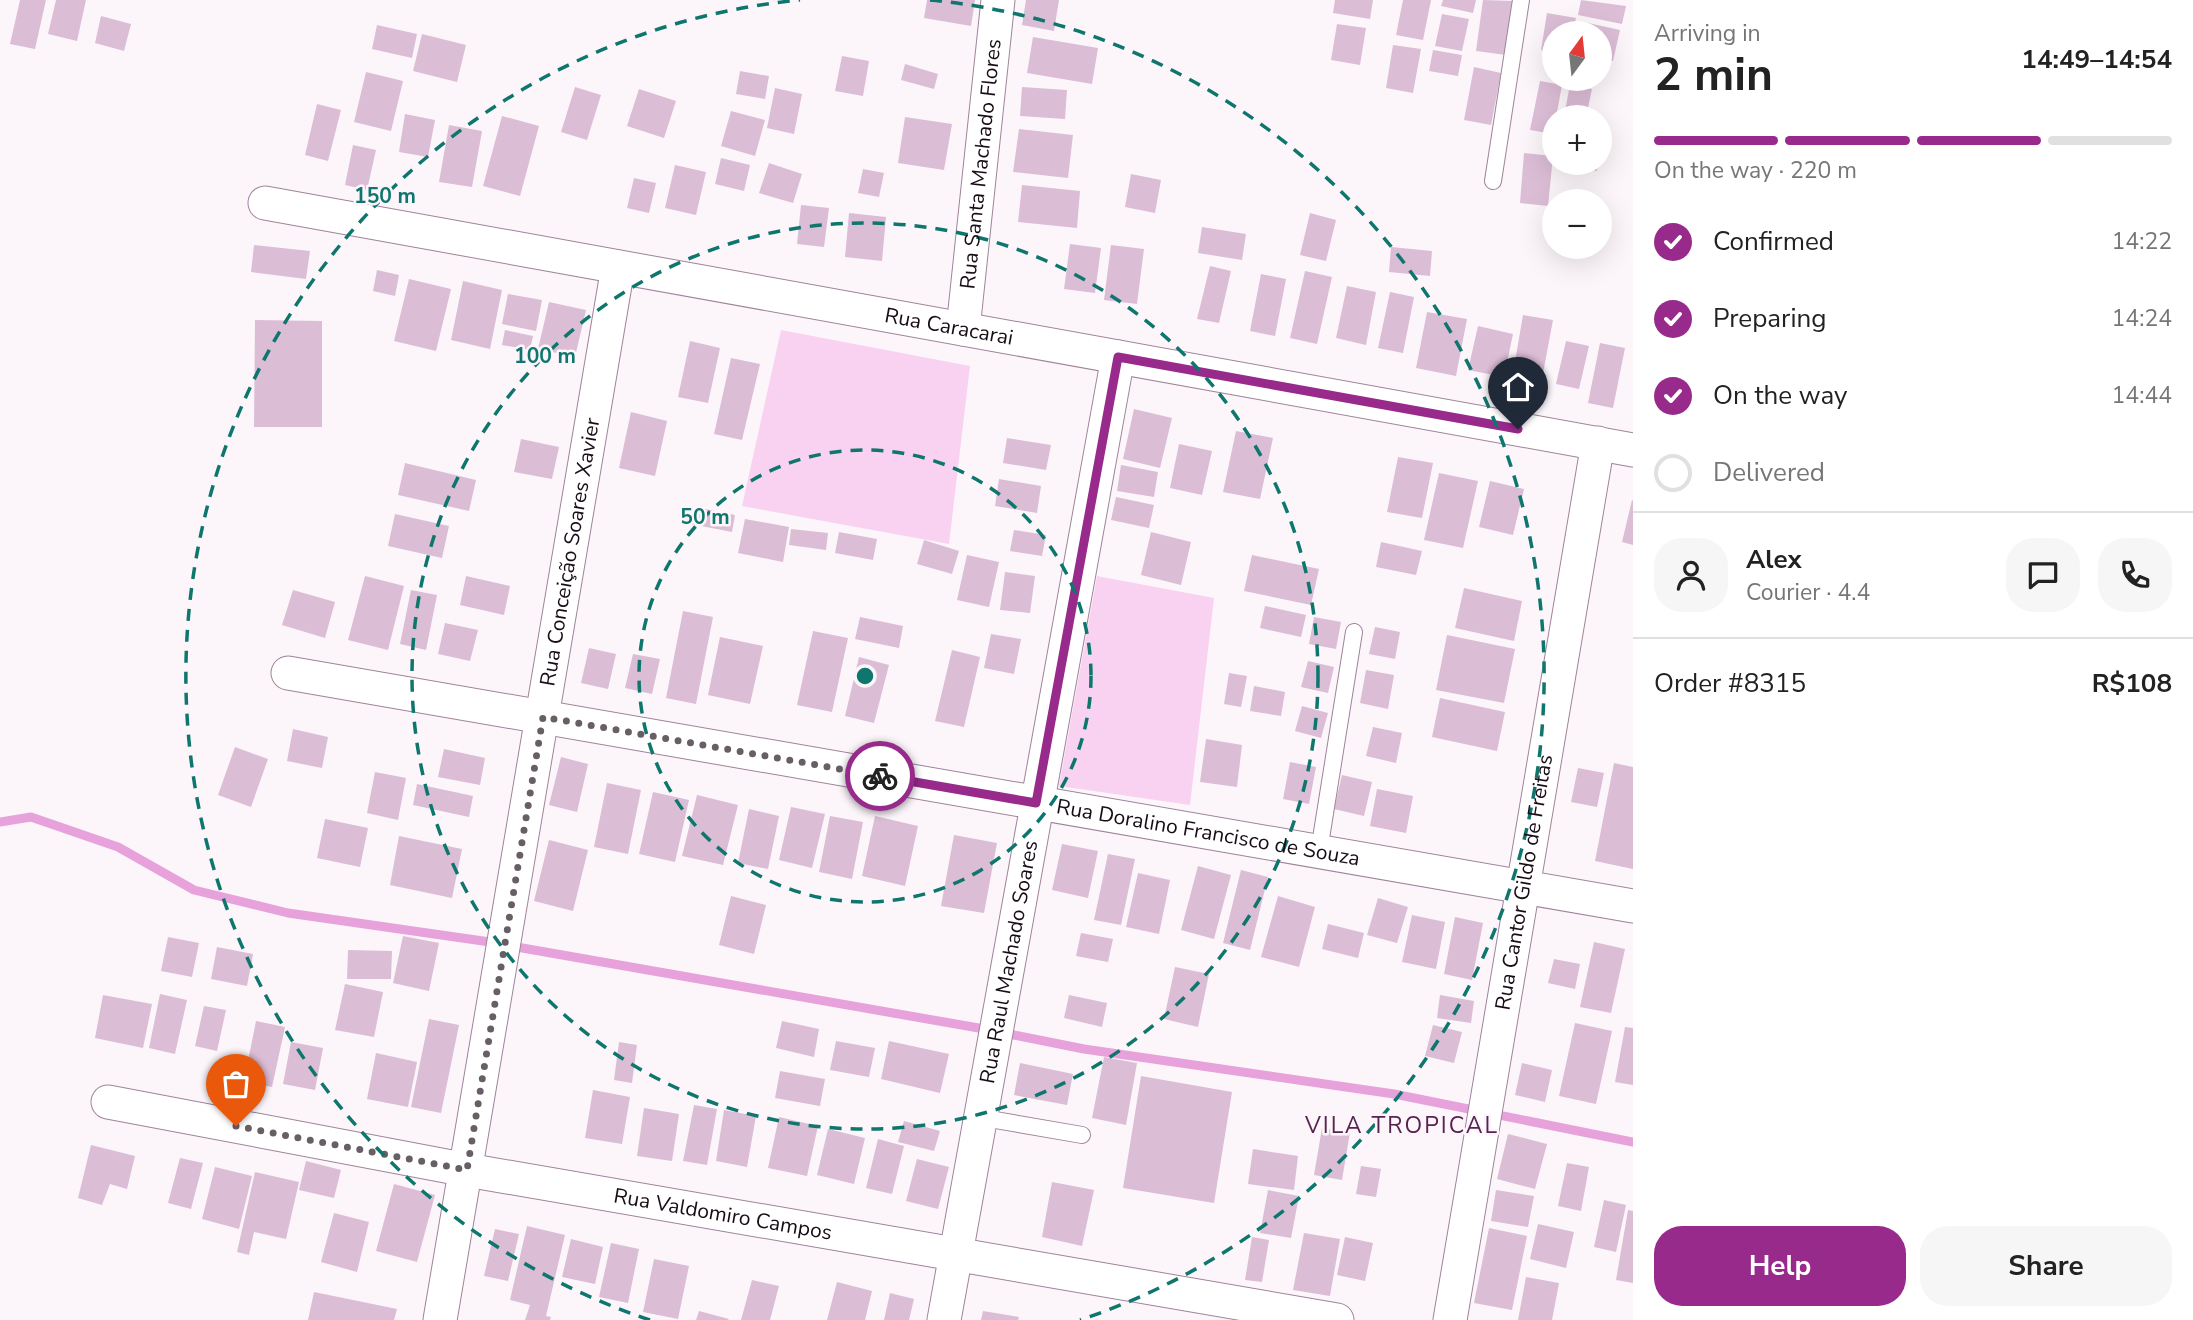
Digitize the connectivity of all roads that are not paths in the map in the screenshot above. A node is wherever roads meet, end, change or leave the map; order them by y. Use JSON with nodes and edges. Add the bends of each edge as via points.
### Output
{"nodes":[{"id":1,"x":998,"y":0,"type":"edge"},
{"id":2,"x":1521,"y":0,"type":"edge"},
{"id":3,"x":1493,"y":181,"type":"dead end"},
{"id":4,"x":265,"y":203,"type":"dead end"},
{"id":5,"x":618,"y":267,"type":"junction"},
{"id":6,"x":963,"y":329,"type":"junction"},
{"id":7,"x":1118,"y":357,"type":"junction"},
{"id":8,"x":1598,"y":443,"type":"junction"},
{"id":9,"x":1633,"y":450,"type":"edge"},
{"id":10,"x":1354,"y":632,"type":"dead end"},
{"id":11,"x":288,"y":673,"type":"dead end"},
{"id":12,"x":543,"y":717,"type":"junction"},
{"id":13,"x":1036,"y":803,"type":"junction"},
{"id":14,"x":1319,"y":852,"type":"junction"},
{"id":15,"x":1523,"y":887,"type":"junction"},
{"id":16,"x":1633,"y":906,"type":"edge"},
{"id":17,"x":108,"y":1102,"type":"dead end"},
{"id":18,"x":978,"y":1117,"type":"junction"},
{"id":19,"x":1082,"y":1135,"type":"dead end"},
{"id":20,"x":467,"y":1170,"type":"junction"},
{"id":21,"x":954,"y":1252,"type":"junction"},
{"id":22,"x":440,"y":1320,"type":"edge"},
{"id":23,"x":944,"y":1320,"type":"edge"},
{"id":24,"x":1337,"y":1320,"type":"edge"},
{"id":25,"x":1450,"y":1320,"type":"edge"}],
"edges":[{"from":1,"to":6,"type":"street","name":"Rua Santa Machado Flores"},
{"from":2,"to":3,"type":"lane"},
{"from":4,"to":5,"type":"street","name":"Rua Caracarai"},
{"from":5,"to":6,"type":"street","name":"Rua Caracarai"},
{"from":5,"to":12,"type":"street","name":"Rua Conceição Soares Xavier"},
{"from":6,"to":7,"type":"street","name":"Rua Caracarai"},
{"from":7,"to":8,"type":"street","name":"Rua Caracarai"},
{"from":7,"to":13,"type":"street","name":"Rua Raul Machado Soares"},
{"from":8,"to":9,"type":"street","name":"Rua Caracarai"},
{"from":8,"to":15,"type":"street","name":"Rua Cantor Gildo de Freitas"},
{"from":10,"to":14,"type":"lane"},
{"from":11,"to":12,"type":"street","name":"Rua Doralino Francisco de Souza"},
{"from":12,"to":13,"type":"street","name":"Rua Doralino Francisco de Souza"},
{"from":12,"to":20,"type":"street","name":"Rua Conceição Soares Xavier"},
{"from":13,"to":14,"type":"street","name":"Rua Doralino Francisco de Souza"},
{"from":13,"to":18,"type":"street","name":"Rua Raul Machado Soares"},
{"from":14,"to":15,"type":"street","name":"Rua Doralino Francisco de Souza"},
{"from":15,"to":16,"type":"street","name":"Rua Doralino Francisco de Souza"},
{"from":15,"to":25,"type":"street","name":"Rua Cantor Gildo de Freitas"},
{"from":17,"to":20,"type":"street","name":"Rua Valdomiro Campos"},
{"from":18,"to":19,"type":"lane"},
{"from":18,"to":21,"type":"street","name":"Rua Raul Machado Soares"},
{"from":20,"to":21,"type":"street","name":"Rua Valdomiro Campos"},
{"from":20,"to":22,"type":"street","name":"Rua Conceição Soares Xavier"},
{"from":21,"to":23,"type":"street","name":"Rua Raul Machado Soares"},
{"from":21,"to":24,"type":"street","name":"Rua Valdomiro Campos"}]}
